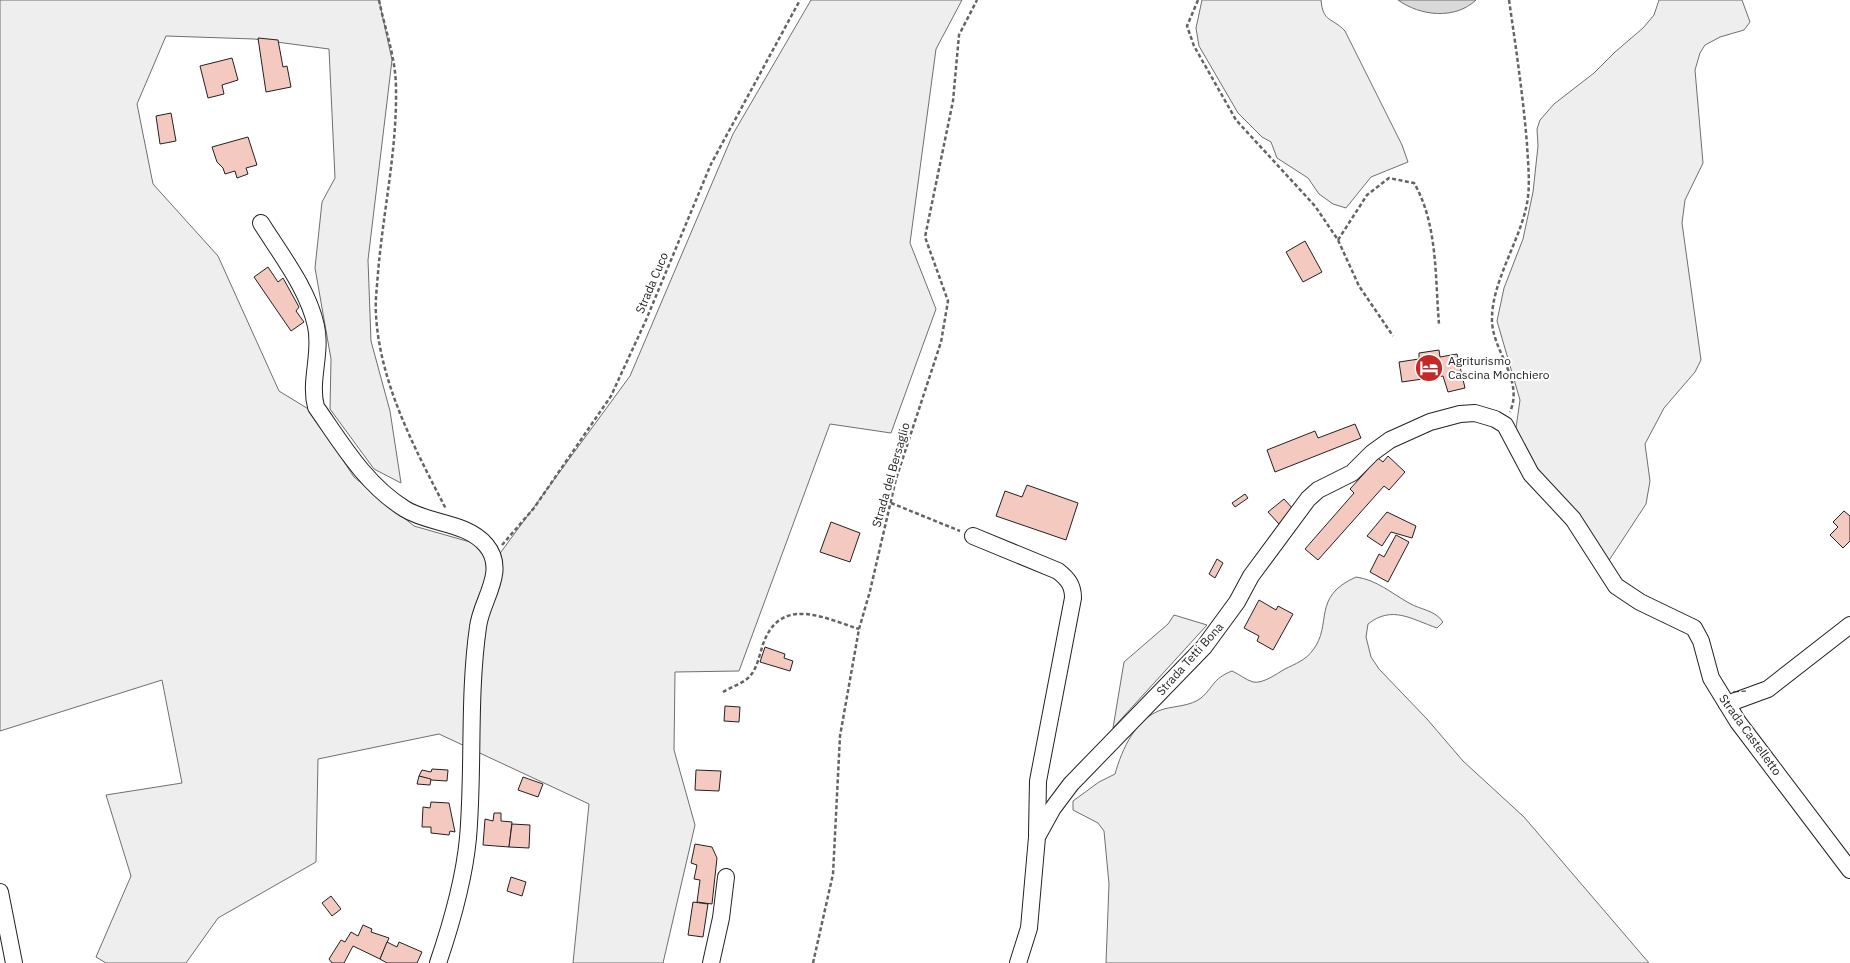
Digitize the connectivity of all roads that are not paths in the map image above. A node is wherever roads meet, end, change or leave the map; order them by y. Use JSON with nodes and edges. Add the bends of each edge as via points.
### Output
{"nodes":[{"id":1,"x":262,"y":224,"type":"dead end"},
{"id":2,"x":1504,"y":425,"type":"joint"},
{"id":3,"x":973,"y":536,"type":"road end"},
{"id":4,"x":1850,"y":625,"type":"edge"},
{"id":5,"x":1727,"y":704,"type":"junction"},
{"id":6,"x":1037,"y":837,"type":"junction"},
{"id":7,"x":1850,"y":870,"type":"edge"},
{"id":8,"x":726,"y":877,"type":"dead end"},
{"id":9,"x":0,"y":892,"type":"edge"},
{"id":10,"x":14,"y":963,"type":"edge"},
{"id":11,"x":438,"y":963,"type":"edge"},
{"id":12,"x":711,"y":963,"type":"edge"},
{"id":13,"x":1018,"y":963,"type":"edge"}],
"edges":[{"from":1,"to":11,"type":"street","via":[[303,291],[316,327],[317,368],[313,395],[316,407],[364,475],[384,493],[414,513],[475,535],[486,545],[496,567],[479,617],[473,662],[468,840],[453,920]]},
{"from":2,"to":5,"type":"street","name":"Strada Castelletto","via":[[1532,474],[1573,519],[1616,586],[1640,602],[1694,628],[1711,678]]},
{"from":2,"to":6,"type":"street","name":"Strada Tetti Bona","via":[[1475,413],[1422,425],[1390,440],[1352,473],[1318,490],[1251,576],[1238,602],[1204,647],[1071,784]]},
{"from":3,"to":6,"type":"street","via":[[1058,571],[1073,588],[1038,781]]},
{"from":4,"to":5,"type":"street","via":[[1768,690]]},
{"from":5,"to":7,"type":"street","name":"Strada Castelletto"},
{"from":6,"to":13,"type":"street","name":"Strada Tetti Bona","via":[[1029,928]]},
{"from":8,"to":12,"type":"street"},
{"from":9,"to":10,"type":"street"}]}
